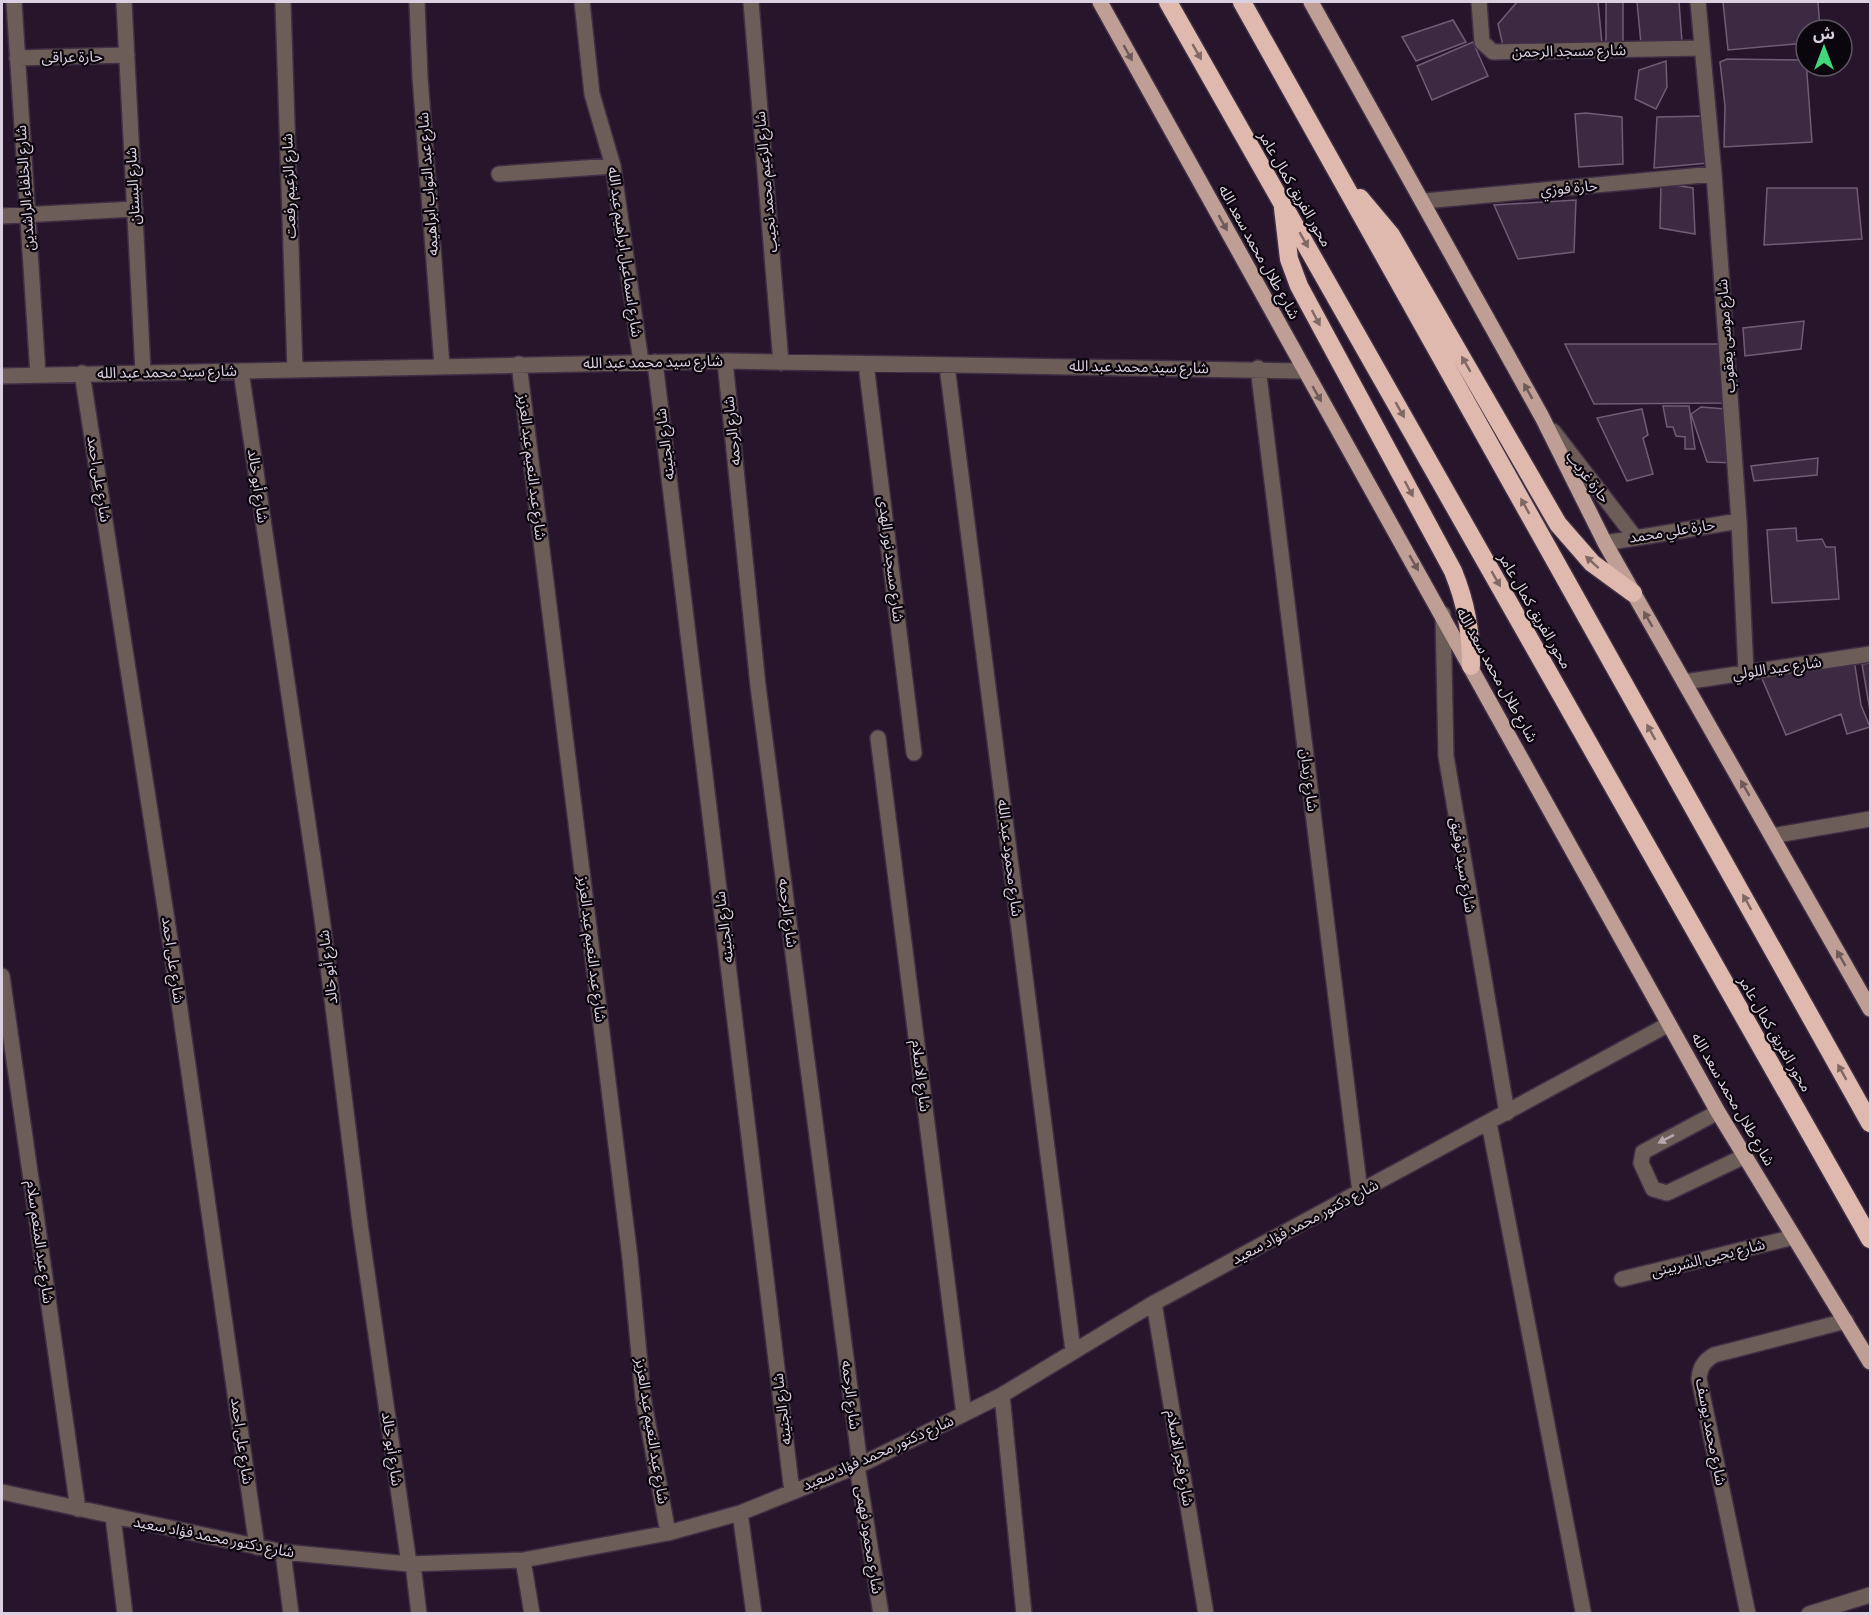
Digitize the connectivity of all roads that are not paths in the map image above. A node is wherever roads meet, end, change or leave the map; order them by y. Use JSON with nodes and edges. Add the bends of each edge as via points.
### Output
{"nodes":[{"id":1,"x":14,"y":2,"type":"edge"},
{"id":2,"x":124,"y":2,"type":"edge"},
{"id":3,"x":283,"y":2,"type":"edge"},
{"id":4,"x":417,"y":2,"type":"edge"},
{"id":5,"x":582,"y":2,"type":"edge"},
{"id":6,"x":751,"y":2,"type":"edge"},
{"id":7,"x":1100,"y":2,"type":"edge"},
{"id":8,"x":1168,"y":2,"type":"edge"},
{"id":9,"x":1242,"y":2,"type":"edge"},
{"id":10,"x":1311,"y":2,"type":"edge"},
{"id":11,"x":1479,"y":2,"type":"edge"},
{"id":12,"x":1698,"y":2,"type":"edge"},
{"id":13,"x":1702,"y":48,"type":"junction"},
{"id":14,"x":127,"y":55,"type":"junction"},
{"id":15,"x":17,"y":58,"type":"junction"},
{"id":16,"x":613,"y":166,"type":"junction"},
{"id":17,"x":499,"y":174,"type":"dead end"},
{"id":18,"x":1714,"y":174,"type":"junction"},
{"id":19,"x":1345,"y":185,"type":"junction"},
{"id":20,"x":1424,"y":201,"type":"junction"},
{"id":21,"x":1282,"y":203,"type":"junction"},
{"id":22,"x":135,"y":209,"type":"junction"},
{"id":23,"x":27,"y":214,"type":"junction"},
{"id":24,"x":2,"y":216,"type":"edge"},
{"id":25,"x":725,"y":361,"type":"junction"},
{"id":26,"x":648,"y":362,"type":"junction"},
{"id":27,"x":781,"y":363,"type":"junction"},
{"id":28,"x":519,"y":364,"type":"junction"},
{"id":29,"x":866,"y":364,"type":"junction"},
{"id":30,"x":442,"y":366,"type":"junction"},
{"id":31,"x":947,"y":366,"type":"junction"},
{"id":32,"x":1258,"y":368,"type":"junction"},
{"id":33,"x":295,"y":370,"type":"junction"},
{"id":34,"x":143,"y":371,"type":"junction"},
{"id":35,"x":241,"y":371,"type":"junction"},
{"id":36,"x":1304,"y":371,"type":"junction"},
{"id":37,"x":82,"y":373,"type":"junction"},
{"id":38,"x":38,"y":375,"type":"junction"},
{"id":39,"x":2,"y":376,"type":"edge"},
{"id":40,"x":1542,"y":417,"type":"junction"},
{"id":41,"x":1739,"y":521,"type":"junction"},
{"id":42,"x":1634,"y":536,"type":"junction"},
{"id":43,"x":1605,"y":543,"type":"junction"},
{"id":44,"x":1633,"y":593,"type":"junction"},
{"id":45,"x":1443,"y":614,"type":"junction"},
{"id":46,"x":1870,"y":654,"type":"edge"},
{"id":47,"x":1471,"y":666,"type":"junction"},
{"id":48,"x":1746,"y":672,"type":"junction"},
{"id":49,"x":1684,"y":682,"type":"junction"},
{"id":50,"x":878,"y":738,"type":"dead end"},
{"id":51,"x":914,"y":753,"type":"dead end"},
{"id":52,"x":1870,"y":819,"type":"edge"},
{"id":53,"x":1772,"y":836,"type":"junction"},
{"id":54,"x":2,"y":976,"type":"edge"},
{"id":55,"x":1870,"y":1009,"type":"edge"},
{"id":56,"x":1669,"y":1024,"type":"junction"},
{"id":57,"x":1718,"y":1112,"type":"junction"},
{"id":58,"x":1507,"y":1113,"type":"junction"},
{"id":59,"x":1489,"y":1123,"type":"junction"},
{"id":60,"x":1870,"y":1123,"type":"edge"},
{"id":61,"x":1745,"y":1156,"type":"junction"},
{"id":62,"x":1360,"y":1192,"type":"junction"},
{"id":63,"x":1794,"y":1237,"type":"junction"},
{"id":64,"x":1870,"y":1239,"type":"edge"},
{"id":65,"x":1623,"y":1280,"type":"dead end"},
{"id":66,"x":1154,"y":1303,"type":"junction"},
{"id":67,"x":1846,"y":1321,"type":"junction"},
{"id":68,"x":1073,"y":1351,"type":"junction"},
{"id":69,"x":1870,"y":1362,"type":"edge"},
{"id":70,"x":1002,"y":1395,"type":"junction"},
{"id":71,"x":964,"y":1414,"type":"junction"},
{"id":72,"x":859,"y":1465,"type":"junction"},
{"id":73,"x":2,"y":1492,"type":"edge"},
{"id":74,"x":792,"y":1492,"type":"junction"},
{"id":75,"x":78,"y":1509,"type":"junction"},
{"id":76,"x":741,"y":1513,"type":"junction"},
{"id":77,"x":114,"y":1516,"type":"junction"},
{"id":78,"x":668,"y":1533,"type":"junction"},
{"id":79,"x":257,"y":1547,"type":"junction"},
{"id":80,"x":283,"y":1552,"type":"junction"},
{"id":81,"x":523,"y":1560,"type":"junction"},
{"id":82,"x":411,"y":1564,"type":"junction"},
{"id":83,"x":1870,"y":1595,"type":"edge"},
{"id":84,"x":1583,"y":1611,"type":"dead end"},
{"id":85,"x":125,"y":1614,"type":"edge"},
{"id":86,"x":291,"y":1614,"type":"edge"},
{"id":87,"x":420,"y":1614,"type":"edge"},
{"id":88,"x":532,"y":1614,"type":"edge"},
{"id":89,"x":754,"y":1614,"type":"edge"},
{"id":90,"x":880,"y":1614,"type":"edge"},
{"id":91,"x":1024,"y":1614,"type":"edge"},
{"id":92,"x":1206,"y":1614,"type":"edge"},
{"id":93,"x":1748,"y":1614,"type":"edge"},
{"id":94,"x":1809,"y":1614,"type":"edge"}],
"edges":[{"from":1,"to":15,"type":"street","name":"شارع الخلفاء الراشدين"},
{"from":2,"to":14,"type":"street","name":"شارع البستان"},
{"from":3,"to":33,"type":"street","name":"شارع الزعيم رفعت"},
{"from":4,"to":30,"type":"street","name":"شارع عبد التواب ابراهيمه"},
{"from":5,"to":16,"type":"street","name":"شارع اسماعيل ابراهيم عبد الله","via":[[592,94]]},
{"from":6,"to":27,"type":"street","name":"شارع الزعيم محمد نجيب"},
{"from":7,"to":36,"type":"main road","name":"شارع طلال محمد سعد الله","one_way":true},
{"from":8,"to":21,"type":"highway","name":"محور الفريق كمال عامر","one_way":true},
{"from":9,"to":19,"type":"highway"},
{"from":10,"to":20,"type":"main road"},
{"from":11,"to":13,"type":"street","name":"شارع مسجد الرحمن","via":[[1480,36],[1484,46],[1493,52]]},
{"from":12,"to":13,"type":"street","name":"شارع موسى يعقوب"},
{"from":13,"to":18,"type":"street","name":"شارع موسى يعقوب"},
{"from":14,"to":15,"type":"street","name":"حارة عراقى"},
{"from":14,"to":22,"type":"street","name":"شارع البستان"},
{"from":15,"to":23,"type":"street","name":"شارع الخلفاء الراشدين"},
{"from":16,"to":17,"type":"street"},
{"from":16,"to":26,"type":"street","name":"شارع اسماعيل ابراهيم عبد الله"},
{"from":18,"to":20,"type":"street","name":"حارة فوزي"},
{"from":18,"to":41,"type":"street","name":"شارع موسى يعقوب"},
{"from":44,"to":19,"type":"highway","one_way":true,"via":[[1592,563],[1558,524],[1391,235]]},
{"from":60,"to":19,"type":"highway","one_way":true},
{"from":40,"to":20,"type":"main road","one_way":true},
{"from":21,"to":47,"type":"highway","one_way":true,"via":[[1284,232],[1299,286],[1453,570],[1469,617]]},
{"from":21,"to":64,"type":"highway","name":"محور الفريق كمال عامر","one_way":true},
{"from":22,"to":23,"type":"street"},
{"from":22,"to":34,"type":"street","name":"شارع البستان"},
{"from":23,"to":24,"type":"street"},
{"from":23,"to":38,"type":"street","name":"شارع الخلفاء الراشدين"},
{"from":25,"to":26,"type":"street","name":"شارع سيد محمد عبد الله"},
{"from":25,"to":27,"type":"street","name":"شارع سيد محمد عبد الله"},
{"from":25,"to":72,"type":"street","name":"شارع الرحمه","via":[[758,686]]},
{"from":26,"to":28,"type":"street","name":"شارع سيد محمد عبد الله"},
{"from":26,"to":74,"type":"street","name":"شارع الجنينه"},
{"from":27,"to":29,"type":"street","name":"شارع سيد محمد عبد الله"},
{"from":28,"to":30,"type":"street","name":"شارع سيد محمد عبد الله"},
{"from":28,"to":78,"type":"street","name":"شارع عبد النعيم عبد العزيز","via":[[630,1258],[643,1397]]},
{"from":29,"to":31,"type":"street","name":"شارع سيد محمد عبد الله"},
{"from":29,"to":51,"type":"street","name":"شارع مسجد نور الهدى"},
{"from":30,"to":33,"type":"street","name":"شارع سيد محمد عبد الله"},
{"from":31,"to":32,"type":"street","name":"شارع سيد محمد عبد الله"},
{"from":31,"to":68,"type":"street","name":"شارع محمود عبد الله"},
{"from":32,"to":36,"type":"street","name":"شارع سيد محمد عبد الله"},
{"from":32,"to":62,"type":"street","name":"شارع زيدان"},
{"from":33,"to":35,"type":"street","name":"شارع سيد محمد عبد الله"},
{"from":34,"to":35,"type":"street","name":"شارع سيد محمد عبد الله"},
{"from":34,"to":37,"type":"street","name":"شارع سيد محمد عبد الله"},
{"from":35,"to":82,"type":"street","name":"شارع أبو خالد","via":[[322,918],[360,1224]]},
{"from":36,"to":45,"type":"main road","name":"شارع طلال محمد سعد الله","one_way":true},
{"from":37,"to":38,"type":"street","name":"شارع سيد محمد عبد الله"},
{"from":37,"to":79,"type":"street","name":"شارع على احمد","via":[[169,933]]},
{"from":38,"to":39,"type":"street","name":"شارع سيد محمد عبد الله"},
{"from":40,"to":42,"type":"street","name":"حارة غريب"},
{"from":40,"to":43,"type":"main road"},
{"from":41,"to":42,"type":"street","name":"حارة علي محمد"},
{"from":41,"to":48,"type":"street","name":"شارع موسى يعقوب"},
{"from":42,"to":43,"type":"street","name":"حارة علي محمد"},
{"from":43,"to":44,"type":"main road"},
{"from":49,"to":44,"type":"main road","one_way":true},
{"from":45,"to":47,"type":"main road","name":"شارع طلال محمد سعد الله"},
{"from":45,"to":58,"type":"street","name":"شارع سيد توفيق","via":[[1446,756]]},
{"from":46,"to":48,"type":"street","name":"شارع عيد اللولي"},
{"from":47,"to":56,"type":"main road","name":"شارع طلال محمد سعد الله"},
{"from":48,"to":49,"type":"street","name":"شارع عيد اللولي"},
{"from":53,"to":49,"type":"main road","one_way":true},
{"from":50,"to":71,"type":"street","name":"شارع الاسلام"},
{"from":52,"to":53,"type":"street"},
{"from":55,"to":53,"type":"main road","one_way":true},
{"from":54,"to":75,"type":"street","name":"شارع عبد المنعم سلام"},
{"from":56,"to":57,"type":"main road","name":"شارع طلال محمد سعد الله"},
{"from":56,"to":58,"type":"street","name":"شارع دكتور محمد فؤاد سعيد"},
{"from":57,"to":61,"type":"main road","name":"شارع طلال محمد سعد الله"},
{"from":57,"to":61,"type":"street","one_way":true,"via":[[1643,1152],[1641,1163],[1653,1189],[1667,1192]]},
{"from":58,"to":59,"type":"street","name":"شارع دكتور محمد فؤاد سعيد"},
{"from":59,"to":62,"type":"street","name":"شارع دكتور محمد فؤاد سعيد"},
{"from":59,"to":84,"type":"street"},
{"from":61,"to":63,"type":"main road","name":"شارع طلال محمد سعد الله"},
{"from":62,"to":66,"type":"street","name":"شارع دكتور محمد فؤاد سعيد"},
{"from":63,"to":65,"type":"street","name":"شارع يحيى الشربينى"},
{"from":63,"to":67,"type":"main road","name":"شارع طلال محمد سعد الله"},
{"from":66,"to":68,"type":"street","name":"شارع دكتور محمد فؤاد سعيد"},
{"from":66,"to":92,"type":"street","name":"شارع فجر الاسلام"},
{"from":67,"to":69,"type":"main road","name":"شارع طلال محمد سعد الله"},
{"from":67,"to":93,"type":"street","name":"شارع محمد يوسف","via":[[1714,1355],[1700,1369]]},
{"from":68,"to":70,"type":"street","name":"شارع دكتور محمد فؤاد سعيد"},
{"from":70,"to":71,"type":"street","name":"شارع دكتور محمد فؤاد سعيد"},
{"from":70,"to":91,"type":"street"},
{"from":71,"to":72,"type":"street","name":"شارع دكتور محمد فؤاد سعيد"},
{"from":72,"to":74,"type":"street","name":"شارع دكتور محمد فؤاد سعيد"},
{"from":72,"to":90,"type":"street","name":"شارع محمود فهمى"},
{"from":73,"to":75,"type":"street","name":"شارع دكتور محمد فؤاد سعيد"},
{"from":74,"to":76,"type":"street","name":"شارع دكتور محمد فؤاد سعيد"},
{"from":75,"to":77,"type":"street","name":"شارع دكتور محمد فؤاد سعيد"},
{"from":76,"to":78,"type":"street","name":"شارع دكتور محمد فؤاد سعيد"},
{"from":76,"to":89,"type":"street"},
{"from":77,"to":79,"type":"street","name":"شارع دكتور محمد فؤاد سعيد"},
{"from":77,"to":85,"type":"street"},
{"from":78,"to":81,"type":"street","name":"شارع دكتور محمد فؤاد سعيد"},
{"from":79,"to":80,"type":"street","name":"شارع دكتور محمد فؤاد سعيد"},
{"from":80,"to":82,"type":"street","name":"شارع دكتور محمد فؤاد سعيد"},
{"from":80,"to":86,"type":"street"},
{"from":81,"to":82,"type":"street","name":"شارع دكتور محمد فؤاد سعيد"},
{"from":81,"to":88,"type":"street"},
{"from":82,"to":87,"type":"street","name":"شارع أبو خالد"},
{"from":83,"to":94,"type":"street"}]}
